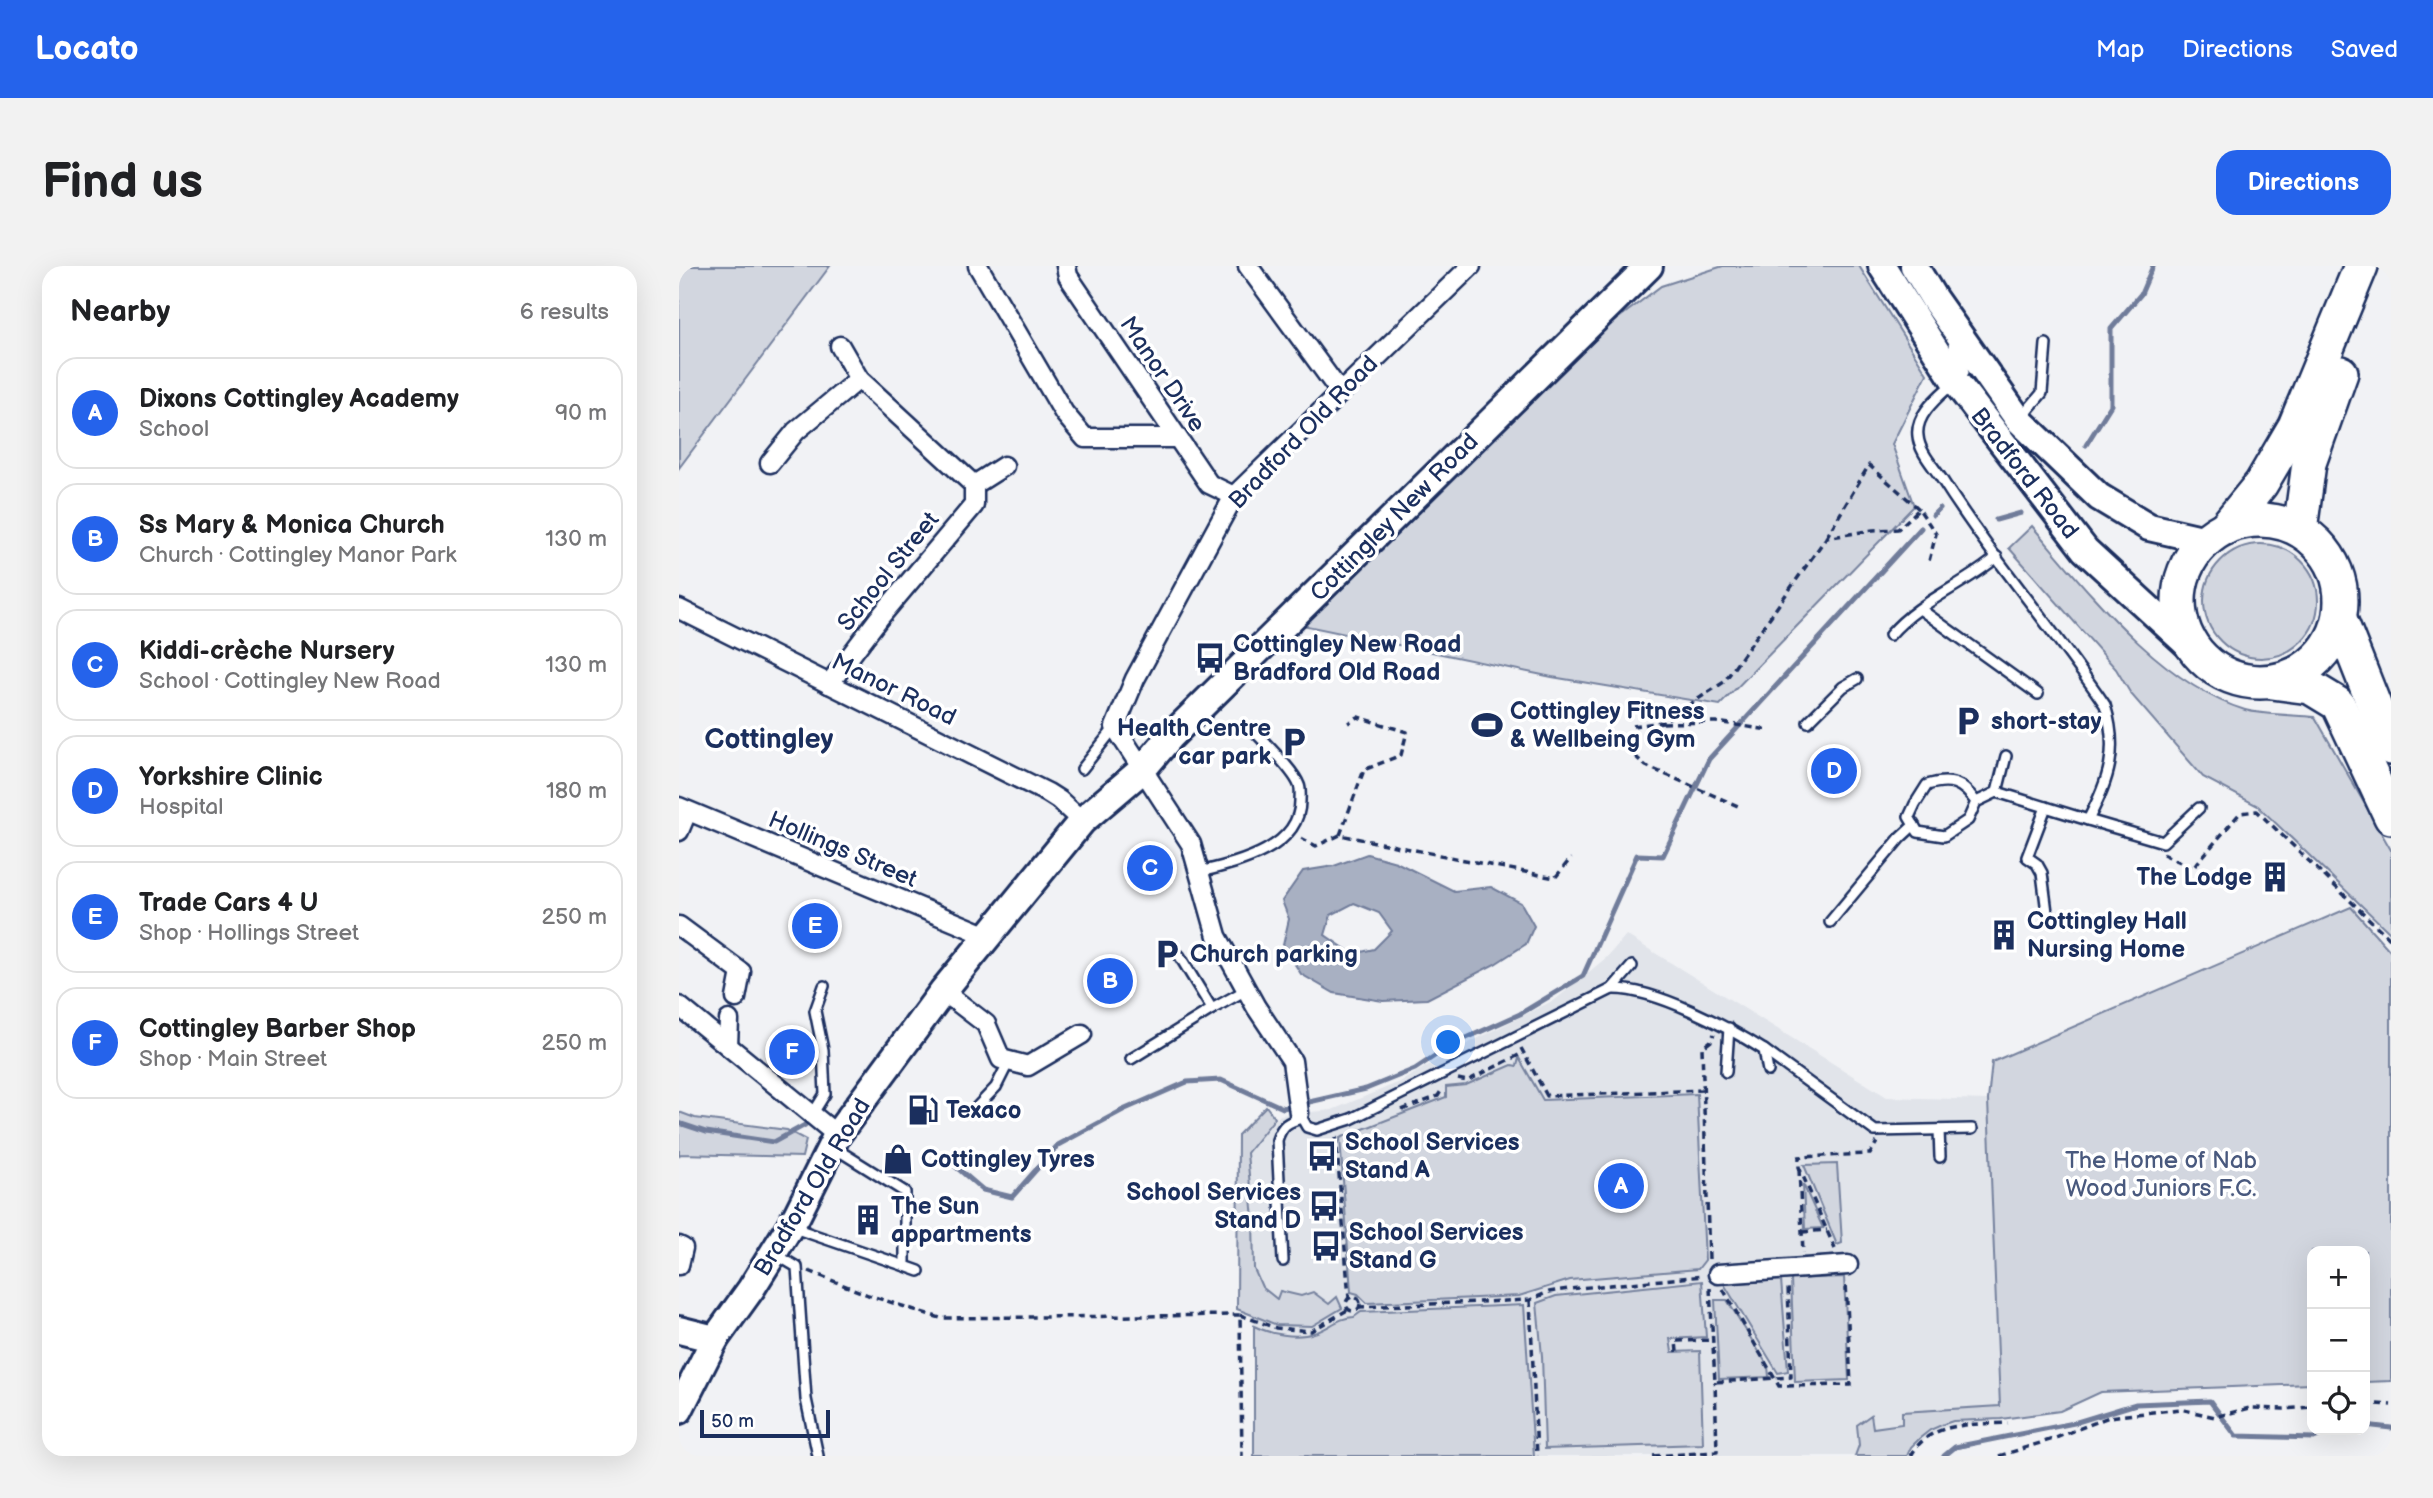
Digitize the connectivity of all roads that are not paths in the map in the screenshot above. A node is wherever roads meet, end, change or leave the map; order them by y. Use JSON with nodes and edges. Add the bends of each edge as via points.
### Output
{"nodes":[{"id":1,"x":978,"y":266,"type":"edge"},
{"id":2,"x":1066,"y":266,"type":"edge"},
{"id":3,"x":1248,"y":266,"type":"edge"},
{"id":4,"x":1649,"y":266,"type":"edge"},
{"id":5,"x":1882,"y":266,"type":"edge"},
{"id":6,"x":1914,"y":266,"type":"edge"},
{"id":7,"x":2361,"y":266,"type":"edge"},
{"id":8,"x":2383,"y":266,"type":"edge"},
{"id":9,"x":1462,"y":269,"type":"edge"},
{"id":10,"x":1934,"y":299,"type":"junction"},
{"id":11,"x":2345,"y":332,"type":"junction"},
{"id":12,"x":2046,"y":344,"type":"dead end"},
{"id":13,"x":840,"y":346,"type":"dead end"},
{"id":14,"x":859,"y":379,"type":"junction"},
{"id":15,"x":1340,"y":392,"type":"junction"},
{"id":16,"x":1996,"y":410,"type":"junction"},
{"id":17,"x":1177,"y":438,"type":"junction"},
{"id":18,"x":770,"y":463,"type":"dead end"},
{"id":19,"x":1004,"y":466,"type":"dead end"},
{"id":20,"x":974,"y":485,"type":"junction"},
{"id":21,"x":1234,"y":496,"type":"junction"},
{"id":22,"x":2068,"y":528,"type":"junction"},
{"id":23,"x":2300,"y":530,"type":"junction"},
{"id":24,"x":2216,"y":534,"type":"junction"},
{"id":25,"x":1997,"y":557,"type":"junction"},
{"id":26,"x":679,"y":608,"type":"edge"},
{"id":27,"x":1920,"y":609,"type":"junction"},
{"id":28,"x":2340,"y":619,"type":"junction"},
{"id":29,"x":1890,"y":635,"type":"dead end"},
{"id":30,"x":2198,"y":654,"type":"junction"},
{"id":31,"x":1857,"y":679,"type":"dead end"},
{"id":32,"x":2272,"y":682,"type":"junction"},
{"id":33,"x":829,"y":684,"type":"junction"},
{"id":34,"x":2038,"y":694,"type":"dead end"},
{"id":35,"x":1808,"y":722,"type":"dead end"},
{"id":36,"x":1115,"y":727,"type":"junction"},
{"id":37,"x":1257,"y":734,"type":"dead end"},
{"id":38,"x":2391,"y":748,"type":"edge"},
{"id":39,"x":2006,"y":757,"type":"dead end"},
{"id":40,"x":1082,"y":769,"type":"dead end"},
{"id":41,"x":1142,"y":770,"type":"junction"},
{"id":42,"x":1997,"y":792,"type":"junction"},
{"id":43,"x":1976,"y":802,"type":"junction"},
{"id":44,"x":2046,"y":807,"type":"junction"},
{"id":45,"x":2199,"y":808,"type":"dead end"},
{"id":46,"x":683,"y":809,"type":"edge"},
{"id":47,"x":2391,"y":817,"type":"edge"},
{"id":48,"x":2088,"y":820,"type":"junction"},
{"id":49,"x":1082,"y":821,"type":"junction"},
{"id":50,"x":1914,"y":825,"type":"junction"},
{"id":51,"x":679,"y":831,"type":"edge"},
{"id":52,"x":1200,"y":872,"type":"junction"},
{"id":53,"x":2048,"y":920,"type":"dead end"},
{"id":54,"x":1831,"y":922,"type":"dead end"},
{"id":55,"x":679,"y":926,"type":"edge"},
{"id":56,"x":988,"y":936,"type":"junction"},
{"id":57,"x":1179,"y":955,"type":"dead end"},
{"id":58,"x":1632,"y":965,"type":"dead end"},
{"id":59,"x":824,"y":986,"type":"dead end"},
{"id":60,"x":1246,"y":989,"type":"junction"},
{"id":61,"x":1612,"y":989,"type":"junction"},
{"id":62,"x":943,"y":992,"type":"junction"},
{"id":63,"x":736,"y":998,"type":"dead end"},
{"id":64,"x":679,"y":1006,"type":"edge"},
{"id":65,"x":1212,"y":1009,"type":"junction"},
{"id":66,"x":729,"y":1020,"type":"dead end"},
{"id":67,"x":1729,"y":1028,"type":"junction"},
{"id":68,"x":1082,"y":1034,"type":"dead end"},
{"id":69,"x":728,"y":1046,"type":"junction"},
{"id":70,"x":1764,"y":1050,"type":"junction"},
{"id":71,"x":1131,"y":1059,"type":"dead end"},
{"id":72,"x":1009,"y":1061,"type":"junction"},
{"id":73,"x":1768,"y":1071,"type":"dead end"},
{"id":74,"x":1726,"y":1072,"type":"dead end"},
{"id":75,"x":976,"y":1108,"type":"dead end"},
{"id":76,"x":812,"y":1115,"type":"junction"},
{"id":77,"x":1301,"y":1116,"type":"junction"},
{"id":78,"x":1972,"y":1129,"type":"dead end"},
{"id":79,"x":1939,"y":1130,"type":"junction"},
{"id":80,"x":835,"y":1141,"type":"junction"},
{"id":81,"x":1940,"y":1157,"type":"dead end"},
{"id":82,"x":790,"y":1227,"type":"junction"},
{"id":83,"x":679,"y":1246,"type":"edge"},
{"id":84,"x":773,"y":1253,"type":"junction"},
{"id":85,"x":1283,"y":1261,"type":"dead end"},
{"id":86,"x":679,"y":1265,"type":"edge"},
{"id":87,"x":1845,"y":1265,"type":"road end"},
{"id":88,"x":905,"y":1266,"type":"junction"},
{"id":89,"x":919,"y":1271,"type":"dead end"},
{"id":90,"x":1716,"y":1278,"type":"road end"},
{"id":91,"x":679,"y":1330,"type":"edge"},
{"id":92,"x":715,"y":1339,"type":"junction"},
{"id":93,"x":679,"y":1409,"type":"edge"},
{"id":94,"x":818,"y":1456,"type":"edge"}],
"edges":[{"from":1,"to":17,"type":"street","via":[[1064,413],[1084,438]]},
{"from":2,"to":17,"type":"street","name":"Manor Drive","via":[[1068,276]]},
{"from":3,"to":15,"type":"street"},
{"from":4,"to":41,"type":"main road","name":"Cottingley New Road","via":[[1170,737]]},
{"from":5,"to":16,"type":"main road","name":"Bradford Road"},
{"from":6,"to":10,"type":"main road","name":"Bradford Road"},
{"from":7,"to":11,"type":"highway"},
{"from":8,"to":11,"type":"highway"},
{"from":9,"to":15,"type":"street","name":"Bradford Old Road"},
{"from":10,"to":16,"type":"main road","name":"Bradford Road"},
{"from":10,"to":16,"type":"lane","via":[[1964,372]]},
{"from":11,"to":23,"type":"highway","via":[[2309,463]]},
{"from":11,"to":24,"type":"highway","via":[[2261,484]]},
{"from":12,"to":16,"type":"lane","via":[[2042,393]]},
{"from":13,"to":14,"type":"street"},
{"from":14,"to":18,"type":"street","via":[[796,431]]},
{"from":14,"to":20,"type":"street"},
{"from":15,"to":21,"type":"street","name":"Bradford Old Road"},
{"from":16,"to":22,"type":"main road","name":"Bradford Road"},
{"from":16,"to":22,"type":"lane","via":[[2022,456],[2058,499]]},
{"from":16,"to":24,"type":"main road","name":"Bradford Road","via":[[2099,497],[2149,527]]},
{"from":16,"to":25,"type":"lane","via":[[1935,400],[1917,435],[1951,494]]},
{"from":17,"to":21,"type":"street","name":"Manor Drive","via":[[1209,484]]},
{"from":19,"to":20,"type":"street"},
{"from":20,"to":33,"type":"street","name":"School Street","via":[[974,505]]},
{"from":21,"to":36,"type":"street","name":"Bradford Old Road","via":[[1135,679]]},
{"from":22,"to":30,"type":"main road","name":"Bradford Road","via":[[2085,550]]},
{"from":23,"to":24,"type":"highway","via":[[2276,521],[2250,520]]},
{"from":23,"to":28,"type":"highway","via":[[2335,568],[2341,593]]},
{"from":24,"to":30,"type":"highway","via":[[2190,559],[2180,582],[2184,631]]},
{"from":25,"to":27,"type":"lane","via":[[1977,575]]},
{"from":25,"to":48,"type":"lane","via":[[2105,705],[2113,741],[2111,763]]},
{"from":26,"to":33,"type":"street","name":"Manor Road"},
{"from":27,"to":29,"type":"lane"},
{"from":27,"to":34,"type":"lane"},
{"from":28,"to":32,"type":"highway","via":[[2331,642],[2316,661],[2295,675]]},
{"from":28,"to":38,"type":"highway"},
{"from":30,"to":32,"type":"highway","via":[[2232,677]]},
{"from":31,"to":35,"type":"lane"},
{"from":32,"to":47,"type":"highway","via":[[2311,687],[2338,704]]},
{"from":33,"to":49,"type":"street","name":"Manor Road","via":[[1048,793]]},
{"from":36,"to":40,"type":"lane"},
{"from":36,"to":41,"type":"street"},
{"from":37,"to":52,"type":"lane","via":[[1300,785],[1297,818],[1274,845],[1239,862]]},
{"from":39,"to":42,"type":"lane"},
{"from":41,"to":49,"type":"main road","name":"Cottingley New Road"},
{"from":41,"to":52,"type":"street","via":[[1191,844]]},
{"from":42,"to":43,"type":"lane"},
{"from":42,"to":44,"type":"lane"},
{"from":43,"to":50,"type":"lane","via":[[1968,820],[1944,836],[1918,832]]},
{"from":43,"to":50,"type":"lane","via":[[1966,788],[1944,780],[1927,785],[1909,817]]},
{"from":44,"to":48,"type":"lane"},
{"from":44,"to":53,"type":"lane","via":[[2027,858],[2037,863],[2042,873]]},
{"from":45,"to":48,"type":"lane","via":[[2164,842]]},
{"from":46,"to":51,"type":"street"},
{"from":46,"to":56,"type":"street","name":"Hollings Street"},
{"from":49,"to":56,"type":"main road","name":"Cottingley New Road"},
{"from":50,"to":54,"type":"lane"},
{"from":52,"to":60,"type":"street","via":[[1217,936]]},
{"from":55,"to":63,"type":"street","via":[[741,972]]},
{"from":56,"to":62,"type":"main road","name":"Bradford Old Road"},
{"from":57,"to":65,"type":"lane"},
{"from":58,"to":61,"type":"lane"},
{"from":59,"to":76,"type":"lane","via":[[815,1011],[825,1094]]},
{"from":60,"to":65,"type":"lane"},
{"from":60,"to":77,"type":"street","via":[[1292,1061]]},
{"from":61,"to":67,"type":"lane","via":[[1646,995]]},
{"from":61,"to":77,"type":"lane","via":[[1351,1119],[1317,1130],[1307,1127]]},
{"from":62,"to":72,"type":"street","via":[[986,1024],[1001,1059]]},
{"from":62,"to":80,"type":"main road","name":"Bradford Old Road"},
{"from":64,"to":69,"type":"street"},
{"from":65,"to":71,"type":"lane"},
{"from":66,"to":69,"type":"street"},
{"from":67,"to":70,"type":"lane"},
{"from":67,"to":74,"type":"lane"},
{"from":68,"to":72,"type":"street","via":[[1028,1066]]},
{"from":69,"to":76,"type":"street"},
{"from":70,"to":73,"type":"lane"},
{"from":70,"to":79,"type":"lane","via":[[1875,1131]]},
{"from":72,"to":75,"type":"lane","via":[[996,1087]]},
{"from":76,"to":80,"type":"street"},
{"from":77,"to":85,"type":"lane","via":[[1287,1122],[1277,1140]]},
{"from":78,"to":79,"type":"lane"},
{"from":79,"to":81,"type":"lane"},
{"from":80,"to":82,"type":"main road","name":"Bradford Old Road"},
{"from":80,"to":88,"type":"lane","via":[[905,1192]]},
{"from":82,"to":84,"type":"main road","name":"Bradford Old Road"},
{"from":82,"to":88,"type":"lane"},
{"from":83,"to":86,"type":"street","via":[[683,1248]]},
{"from":84,"to":92,"type":"main road","name":"Bradford Old Road"},
{"from":84,"to":94,"type":"lane","via":[[797,1267],[806,1399]]},
{"from":87,"to":90,"type":"street"},
{"from":88,"to":89,"type":"lane"},
{"from":91,"to":92,"type":"main road"},
{"from":92,"to":93,"type":"main road","name":"Bradford Old Road"}]}
